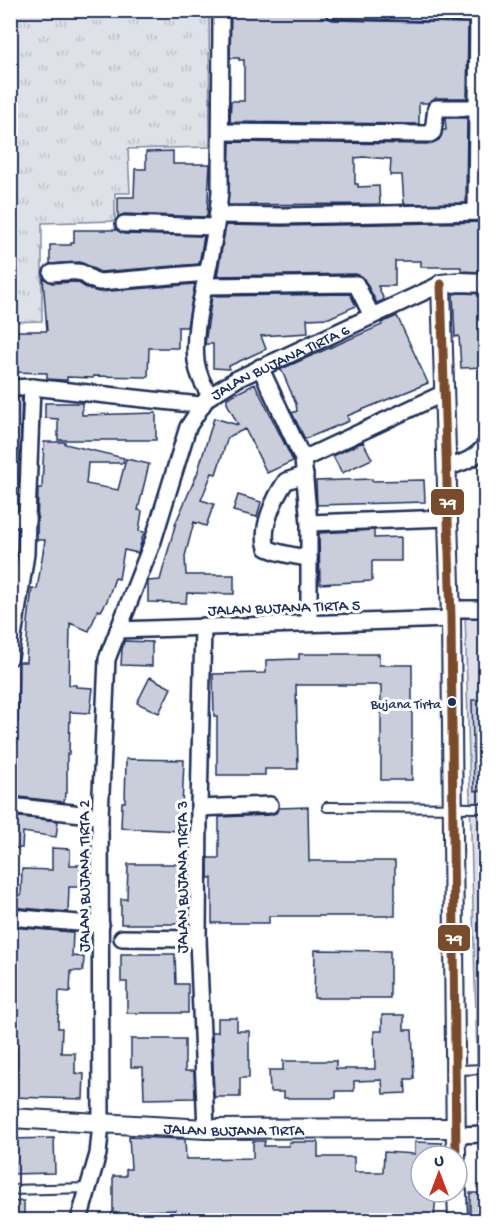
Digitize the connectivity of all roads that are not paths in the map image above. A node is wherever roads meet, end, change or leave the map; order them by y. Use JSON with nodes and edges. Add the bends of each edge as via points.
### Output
{"nodes":[{"id":1,"x":221,"y":10,"type":"edge"},
{"id":2,"x":333,"y":10,"type":"edge"},
{"id":3,"x":478,"y":12,"type":"edge"},
{"id":4,"x":477,"y":108,"type":"junction"},
{"id":5,"x":481,"y":129,"type":"edge"},
{"id":6,"x":222,"y":132,"type":"junction"},
{"id":7,"x":481,"y":212,"type":"edge"},
{"id":8,"x":217,"y":221,"type":"junction"},
{"id":9,"x":124,"y":224,"type":"dead end"},
{"id":10,"x":52,"y":273,"type":"dead end"},
{"id":11,"x":205,"y":280,"type":"junction"},
{"id":12,"x":486,"y":283,"type":"edge"},
{"id":13,"x":441,"y":284,"type":"junction"},
{"id":14,"x":372,"y":316,"type":"junction"},
{"id":15,"x":260,"y":368,"type":"junction"},
{"id":16,"x":32,"y":387,"type":"junction"},
{"id":17,"x":10,"y":388,"type":"edge"},
{"id":18,"x":444,"y":393,"type":"junction"},
{"id":19,"x":205,"y":400,"type":"junction"},
{"id":20,"x":486,"y":444,"type":"edge"},
{"id":21,"x":303,"y":459,"type":"junction"},
{"id":22,"x":448,"y":467,"type":"junction"},
{"id":23,"x":305,"y":475,"type":"junction"},
{"id":24,"x":448,"y":518,"type":"junction"},
{"id":25,"x":10,"y":519,"type":"edge"},
{"id":26,"x":27,"y":519,"type":"junction"},
{"id":27,"x":309,"y":523,"type":"junction"},
{"id":28,"x":309,"y":558,"type":"junction"},
{"id":29,"x":486,"y":609,"type":"edge"},
{"id":30,"x":451,"y":614,"type":"junction"},
{"id":31,"x":309,"y":623,"type":"junction"},
{"id":32,"x":203,"y":626,"type":"junction"},
{"id":33,"x":118,"y":630,"type":"junction"},
{"id":34,"x":10,"y":657,"type":"edge"},
{"id":35,"x":270,"y":805,"type":"dead end"},
{"id":36,"x":10,"y":806,"type":"edge"},
{"id":37,"x":327,"y":807,"type":"dead end"},
{"id":38,"x":199,"y":808,"type":"junction"},
{"id":39,"x":486,"y":808,"type":"edge"},
{"id":40,"x":453,"y":809,"type":"junction"},
{"id":41,"x":100,"y":816,"type":"junction"},
{"id":42,"x":10,"y":917,"type":"edge"},
{"id":43,"x":101,"y":925,"type":"junction"},
{"id":44,"x":122,"y":938,"type":"dead end"},
{"id":45,"x":198,"y":939,"type":"junction"},
{"id":46,"x":486,"y":1069,"type":"edge"},
{"id":47,"x":455,"y":1070,"type":"junction"},
{"id":48,"x":10,"y":1118,"type":"edge"},
{"id":49,"x":101,"y":1124,"type":"junction"},
{"id":50,"x":206,"y":1129,"type":"junction"},
{"id":51,"x":456,"y":1132,"type":"junction"},
{"id":52,"x":486,"y":1134,"type":"edge"},
{"id":53,"x":456,"y":1144,"type":"edge"},
{"id":54,"x":89,"y":1188,"type":"junction"},
{"id":55,"x":10,"y":1190,"type":"edge"},
{"id":56,"x":457,"y":1204,"type":"edge"},
{"id":57,"x":79,"y":1221,"type":"edge"},
{"id":58,"x":458,"y":1221,"type":"edge"}],
"edges":[{"from":1,"to":6,"type":"street"},
{"from":2,"to":3,"type":"street"},
{"from":3,"to":4,"type":"street"},
{"from":4,"to":5,"type":"street"},
{"from":4,"to":6,"type":"street","via":[[436,108],[430,134]]},
{"from":5,"to":7,"type":"street"},
{"from":6,"to":8,"type":"street"},
{"from":7,"to":8,"type":"street"},
{"from":8,"to":9,"type":"street"},
{"from":8,"to":11,"type":"street"},
{"from":10,"to":11,"type":"street","via":[[83,274],[100,282]]},
{"from":11,"to":14,"type":"street","via":[[356,284]]},
{"from":11,"to":19,"type":"street","via":[[196,362]]},
{"from":12,"to":13,"type":"street","name":"JALAN BUJANA TIRTA 6"},
{"from":13,"to":14,"type":"street","name":"JALAN BUJANA TIRTA 6"},
{"from":13,"to":18,"type":"street"},
{"from":14,"to":15,"type":"street","name":"JALAN BUJANA TIRTA 6"},
{"from":15,"to":19,"type":"street","name":"JALAN BUJANA TIRTA 6"},
{"from":15,"to":21,"type":"street"},
{"from":16,"to":17,"type":"street"},
{"from":16,"to":19,"type":"street"},
{"from":16,"to":26,"type":"street"},
{"from":18,"to":21,"type":"street"},
{"from":18,"to":22,"type":"street"},
{"from":19,"to":33,"type":"street","name":"JALAN BUJANA TIRTA 6","via":[[189,427],[153,541]]},
{"from":20,"to":22,"type":"street","via":[[463,463]]},
{"from":21,"to":23,"type":"street"},
{"from":22,"to":24,"type":"street"},
{"from":23,"to":27,"type":"street"},
{"from":23,"to":28,"type":"street","via":[[286,481],[281,488],[264,541],[272,550]]},
{"from":24,"to":27,"type":"street"},
{"from":24,"to":30,"type":"street"},
{"from":25,"to":26,"type":"street"},
{"from":26,"to":34,"type":"street","via":[[28,538]]},
{"from":27,"to":28,"type":"street"},
{"from":28,"to":31,"type":"street"},
{"from":29,"to":30,"type":"street","name":"JALAN BUJANA TIRTA 5"},
{"from":30,"to":31,"type":"street","name":"JALAN BUJANA TIRTA 5"},
{"from":30,"to":40,"type":"street"},
{"from":31,"to":32,"type":"street","name":"JALAN BUJANA TIRTA 5"},
{"from":32,"to":33,"type":"street","name":"JALAN BUJANA TIRTA 5"},
{"from":32,"to":38,"type":"street","name":"JALAN BUJANA TIRTA 3"},
{"from":33,"to":41,"type":"street","name":"JALAN BUJANA TIRTA 2","via":[[107,658]]},
{"from":35,"to":38,"type":"street"},
{"from":36,"to":41,"type":"street"},
{"from":37,"to":40,"type":"lane"},
{"from":38,"to":45,"type":"street","name":"JALAN BUJANA TIRTA 3"},
{"from":39,"to":40,"type":"lane"},
{"from":40,"to":47,"type":"street"},
{"from":41,"to":43,"type":"street","name":"JALAN BUJANA TIRTA 2"},
{"from":42,"to":43,"type":"street"},
{"from":43,"to":49,"type":"street","name":"JALAN BUJANA TIRTA 2"},
{"from":44,"to":45,"type":"street"},
{"from":45,"to":50,"type":"street","name":"JALAN BUJANA TIRTA 3"},
{"from":46,"to":47,"type":"lane"},
{"from":47,"to":51,"type":"street"},
{"from":48,"to":49,"type":"street","name":"JALAN BUJANA TIRTA"},
{"from":49,"to":50,"type":"street","name":"JALAN BUJANA TIRTA"},
{"from":49,"to":54,"type":"street","name":"JALAN BUJANA TIRTA 2"},
{"from":50,"to":51,"type":"street","name":"JALAN BUJANA TIRTA"},
{"from":51,"to":52,"type":"street"},
{"from":51,"to":53,"type":"street"},
{"from":54,"to":55,"type":"lane"},
{"from":54,"to":57,"type":"street","name":"JALAN BUJANA TIRTA 2"},
{"from":56,"to":58,"type":"street"}]}
